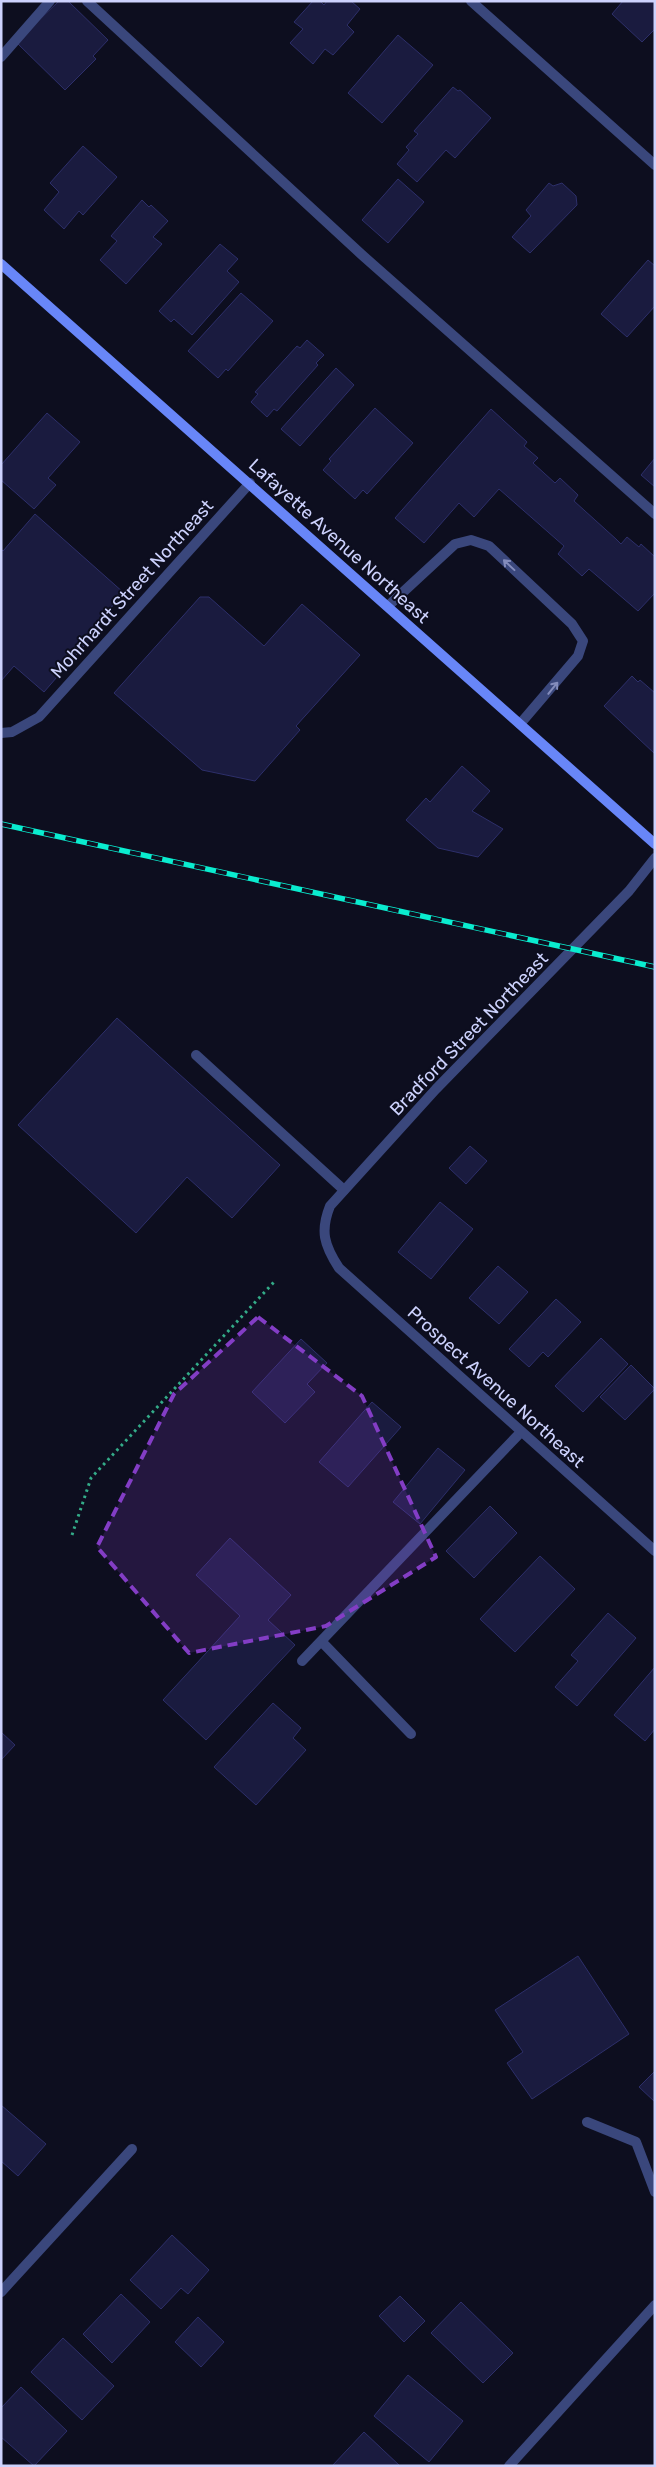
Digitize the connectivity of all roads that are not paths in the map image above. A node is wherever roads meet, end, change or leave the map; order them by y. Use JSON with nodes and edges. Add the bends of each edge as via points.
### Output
{"nodes":[{"id":1,"x":50,"y":1,"type":"edge"},
{"id":2,"x":87,"y":1,"type":"edge"},
{"id":3,"x":471,"y":1,"type":"edge"},
{"id":4,"x":1,"y":57,"type":"edge"},
{"id":5,"x":655,"y":165,"type":"edge"},
{"id":6,"x":1,"y":264,"type":"edge"},
{"id":7,"x":250,"y":483,"type":"junction"},
{"id":8,"x":655,"y":514,"type":"edge"},
{"id":9,"x":388,"y":606,"type":"junction"},
{"id":10,"x":520,"y":724,"type":"junction"},
{"id":11,"x":1,"y":733,"type":"edge"},
{"id":12,"x":655,"y":844,"type":"edge"},
{"id":13,"x":655,"y":858,"type":"edge"},
{"id":14,"x":196,"y":1055,"type":"dead end"},
{"id":15,"x":344,"y":1190,"type":"junction"},
{"id":16,"x":325,"y":1240,"type":"joint"},
{"id":17,"x":521,"y":1432,"type":"junction"},
{"id":18,"x":655,"y":1551,"type":"edge"},
{"id":19,"x":321,"y":1641,"type":"junction"},
{"id":20,"x":302,"y":1661,"type":"dead end"},
{"id":21,"x":411,"y":1734,"type":"dead end"},
{"id":22,"x":587,"y":2122,"type":"dead end"},
{"id":23,"x":132,"y":2149,"type":"dead end"},
{"id":24,"x":655,"y":2192,"type":"edge"},
{"id":25,"x":1,"y":2292,"type":"edge"},
{"id":26,"x":655,"y":2305,"type":"edge"},
{"id":27,"x":509,"y":2466,"type":"edge"}],
"edges":[{"from":1,"to":4,"type":"street"},
{"from":2,"to":8,"type":"street","via":[[361,254]]},
{"from":3,"to":5,"type":"street"},
{"from":6,"to":7,"type":"street","name":"Lafayette Avenue Northeast"},
{"from":7,"to":9,"type":"street","name":"Lafayette Avenue Northeast"},
{"from":7,"to":11,"type":"street","name":"Mohrhardt Street Northeast","via":[[39,717],[12,732]]},
{"from":9,"to":10,"type":"street","name":"Lafayette Avenue Northeast"},
{"from":10,"to":9,"type":"street","one_way":true,"via":[[578,656],[583,642],[572,624],[489,546],[471,540],[455,544]]},
{"from":10,"to":12,"type":"street","name":"Lafayette Avenue Northeast"},
{"from":13,"to":15,"type":"street","name":"Bradford Street Northeast","via":[[629,891],[436,1089]]},
{"from":14,"to":15,"type":"street"},
{"from":15,"to":16,"type":"street","name":"Bradford Street Northeast","via":[[330,1206],[324,1222]]},
{"from":16,"to":17,"type":"street","name":"Prospect Avenue Northeast","via":[[339,1268]]},
{"from":17,"to":18,"type":"street","name":"Prospect Avenue Northeast"},
{"from":17,"to":19,"type":"street"},
{"from":19,"to":20,"type":"street"},
{"from":19,"to":21,"type":"street"},
{"from":22,"to":24,"type":"street","via":[[636,2142]]},
{"from":23,"to":25,"type":"street"},
{"from":26,"to":27,"type":"street"}]}
